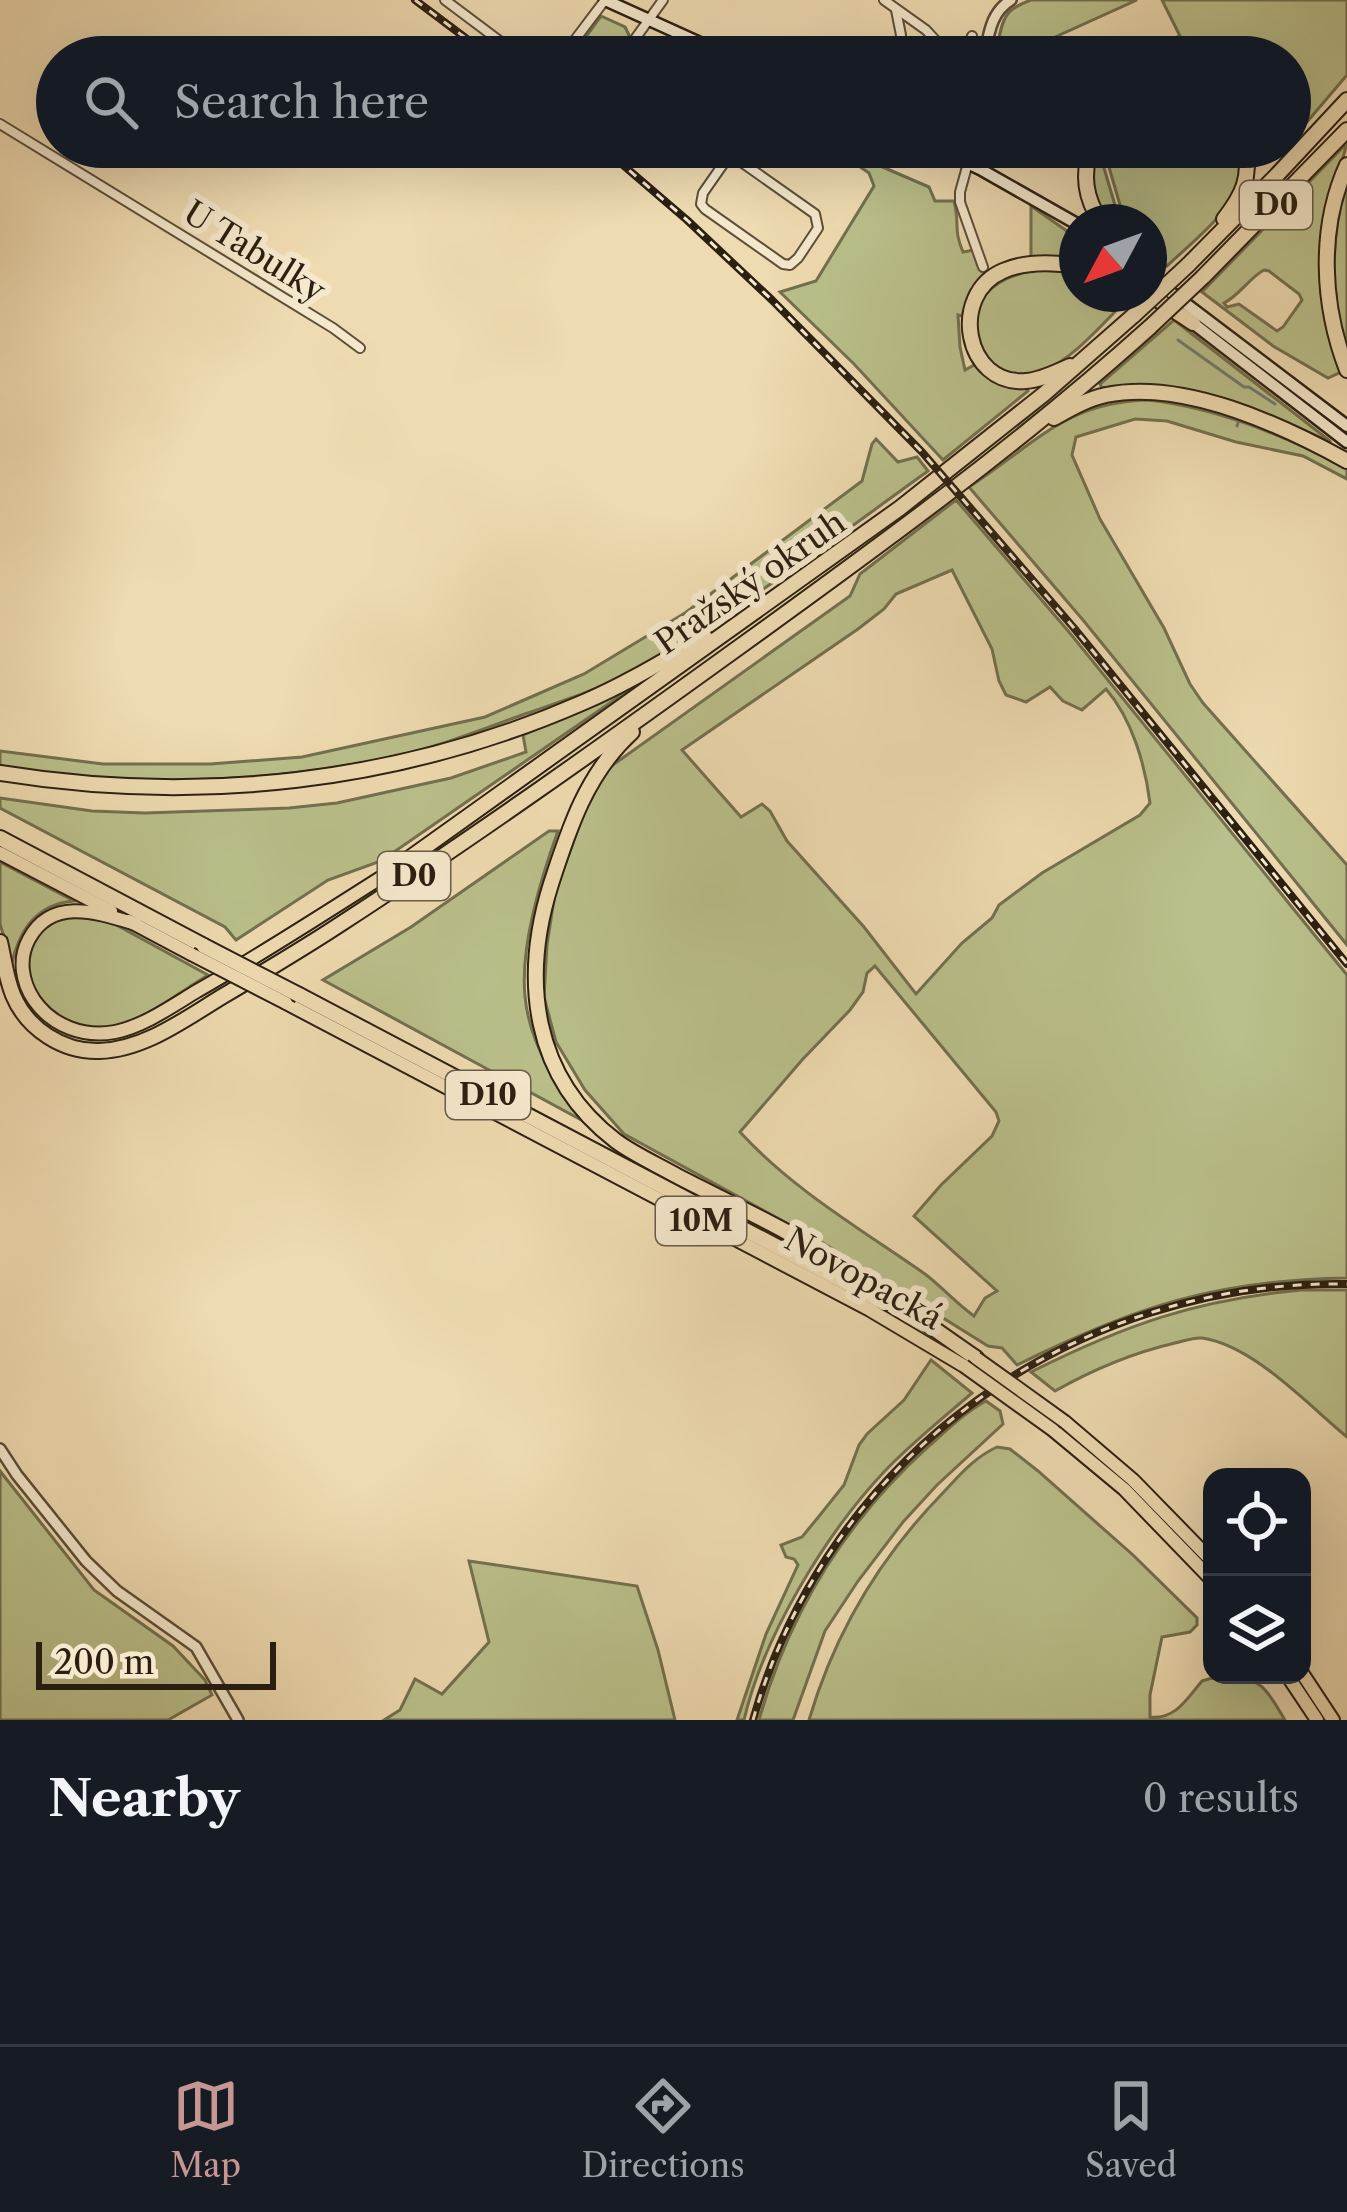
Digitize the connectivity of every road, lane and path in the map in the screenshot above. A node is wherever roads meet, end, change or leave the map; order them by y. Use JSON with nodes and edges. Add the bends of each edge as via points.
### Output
{"nodes":[{"id":1,"x":446,"y":0,"type":"edge"},
{"id":2,"x":605,"y":0,"type":"edge"},
{"id":3,"x":664,"y":0,"type":"edge"},
{"id":4,"x":884,"y":0,"type":"edge"},
{"id":5,"x":1011,"y":0,"type":"edge"},
{"id":6,"x":896,"y":8,"type":"junction"},
{"id":7,"x":649,"y":21,"type":"junction"},
{"id":8,"x":493,"y":36,"type":"edge"},
{"id":9,"x":578,"y":36,"type":"edge"},
{"id":10,"x":638,"y":36,"type":"edge"},
{"id":11,"x":683,"y":36,"type":"edge"},
{"id":12,"x":901,"y":36,"type":"edge"},
{"id":13,"x":932,"y":36,"type":"edge"},
{"id":14,"x":989,"y":36,"type":"edge"},
{"id":15,"x":1347,"y":100,"type":"edge"},
{"id":16,"x":0,"y":124,"type":"edge"},
{"id":17,"x":1347,"y":130,"type":"edge"},
{"id":18,"x":1311,"y":139,"type":"edge"},
{"id":19,"x":36,"y":146,"type":"edge"},
{"id":20,"x":1347,"y":165,"type":"edge"},
{"id":21,"x":1311,"y":167,"type":"edge"},
{"id":22,"x":72,"y":168,"type":"edge"},
{"id":23,"x":719,"y":168,"type":"edge"},
{"id":24,"x":755,"y":168,"type":"edge"},
{"id":25,"x":967,"y":168,"type":"edge"},
{"id":26,"x":976,"y":168,"type":"edge"},
{"id":27,"x":1086,"y":168,"type":"edge"},
{"id":28,"x":1248,"y":168,"type":"edge"},
{"id":29,"x":1284,"y":168,"type":"edge"},
{"id":30,"x":1310,"y":168,"type":"edge"},
{"id":31,"x":1092,"y":204,"type":"edge"},
{"id":32,"x":1059,"y":217,"type":"edge"},
{"id":33,"x":1059,"y":265,"type":"edge"},
{"id":34,"x":1187,"y":265,"type":"junction"},
{"id":35,"x":983,"y":267,"type":"dead end"},
{"id":36,"x":1167,"y":294,"type":"edge"},
{"id":37,"x":1167,"y":298,"type":"edge"},
{"id":38,"x":1193,"y":323,"type":"joint"},
{"id":39,"x":361,"y":348,"type":"dead end"},
{"id":40,"x":1085,"y":358,"type":"junction"},
{"id":41,"x":1347,"y":370,"type":"edge"},
{"id":42,"x":1347,"y":426,"type":"edge"},
{"id":43,"x":1019,"y":440,"type":"junction"},
{"id":44,"x":1347,"y":442,"type":"edge"},
{"id":45,"x":1347,"y":460,"type":"edge"},
{"id":46,"x":782,"y":592,"type":"junction"},
{"id":47,"x":671,"y":696,"type":"junction"},
{"id":48,"x":0,"y":773,"type":"edge"},
{"id":49,"x":0,"y":838,"type":"edge"},
{"id":50,"x":0,"y":853,"type":"edge"},
{"id":51,"x":393,"y":870,"type":"joint"},
{"id":52,"x":136,"y":924,"type":"junction"},
{"id":53,"x":0,"y":942,"type":"edge"},
{"id":54,"x":198,"y":950,"type":"junction"},
{"id":55,"x":970,"y":1362,"type":"junction"},
{"id":56,"x":1059,"y":1426,"type":"junction"},
{"id":57,"x":0,"y":1449,"type":"edge"},
{"id":58,"x":1203,"y":1552,"type":"edge"},
{"id":59,"x":1208,"y":1576,"type":"edge"},
{"id":60,"x":1293,"y":1684,"type":"edge"},
{"id":61,"x":1309,"y":1684,"type":"edge"},
{"id":62,"x":238,"y":1720,"type":"edge"},
{"id":63,"x":1317,"y":1720,"type":"edge"},
{"id":64,"x":1333,"y":1720,"type":"edge"}],
"edges":[{"from":1,"to":8,"type":"street"},
{"from":2,"to":7,"type":"main road"},
{"from":2,"to":9,"type":"street"},
{"from":3,"to":7,"type":"street"},
{"from":4,"to":6,"type":"street"},
{"from":5,"to":14,"type":"street"},
{"from":6,"to":12,"type":"street"},
{"from":6,"to":13,"type":"street"},
{"from":7,"to":10,"type":"street"},
{"from":7,"to":11,"type":"main road"},
{"from":15,"to":18,"type":"highway","name":"Pražský okruh","number":"D0"},
{"from":16,"to":19,"type":"street","name":"U Tabulky"},
{"from":17,"to":21,"type":"highway","name":"Pražský okruh","number":"D0","bridge":true},
{"from":20,"to":41,"type":"highway","via":[[1327,265]]},
{"from":22,"to":39,"type":"street","name":"U Tabulky"},
{"from":23,"to":24,"type":"street","via":[[701,204],[790,265],[818,228],[814,214]]},
{"from":25,"to":35,"type":"street","via":[[960,202]]},
{"from":26,"to":32,"type":"main road"},
{"from":27,"to":31,"type":"highway"},
{"from":28,"to":34,"type":"highway","via":[[1241,196]]},
{"from":29,"to":34,"type":"highway","name":"Pražský okruh","number":"D0"},
{"from":30,"to":43,"type":"highway","name":"Pražský okruh","number":"D0","bridge":true,"via":[[1150,327]]},
{"from":33,"to":40,"type":"highway","via":[[1032,264],[982,286],[969,315],[972,344],[1009,380],[1040,379]]},
{"from":34,"to":40,"type":"highway","name":"Pražský okruh","number":"D0","bridge":true},
{"from":36,"to":42,"type":"main road"},
{"from":37,"to":38,"type":"highway"},
{"from":38,"to":44,"type":"main road"},
{"from":40,"to":46,"type":"highway","name":"Pražský okruh","number":"D0","via":[[959,464]]},
{"from":43,"to":45,"type":"highway","via":[[1092,399],[1156,393],[1224,407]]},
{"from":43,"to":47,"type":"highway","name":"Pražský okruh","number":"D0"},
{"from":46,"to":48,"type":"highway","via":[[586,701],[392,765],[200,788]]},
{"from":46,"to":51,"type":"highway","name":"Pražský okruh","number":"D0"},
{"from":47,"to":53,"type":"highway","name":"Pražský okruh","number":"D0","via":[[278,964],[122,1048],[73,1048],[46,1035],[13,995]]},
{"from":47,"to":55,"type":"highway","via":[[598,768],[564,844],[536,952],[548,1052],[580,1106],[617,1142],[819,1251]]},
{"from":49,"to":54,"type":"highway","name":"Novopacká","number":"D10"},
{"from":50,"to":52,"type":"highway","name":"Novopacká"},
{"from":51,"to":52,"type":"highway","name":"Pražský okruh","via":[[124,1030],[71,1029],[36,1004],[23,956],[43,922],[86,910]]},
{"from":52,"to":54,"type":"highway","name":"Novopacká"},
{"from":54,"to":55,"type":"highway","name":"Novopacká","number":"D10","bridge":true,"via":[[877,1299]]},
{"from":55,"to":56,"type":"highway","name":"Novopacká","bridge":true},
{"from":56,"to":58,"type":"highway","name":"Novopacká","via":[[1132,1480]]},
{"from":56,"to":59,"type":"highway","name":"Novopacká"},
{"from":57,"to":62,"type":"street","via":[[86,1561],[196,1647]]},
{"from":60,"to":63,"type":"highway"},
{"from":61,"to":64,"type":"highway"}]}
